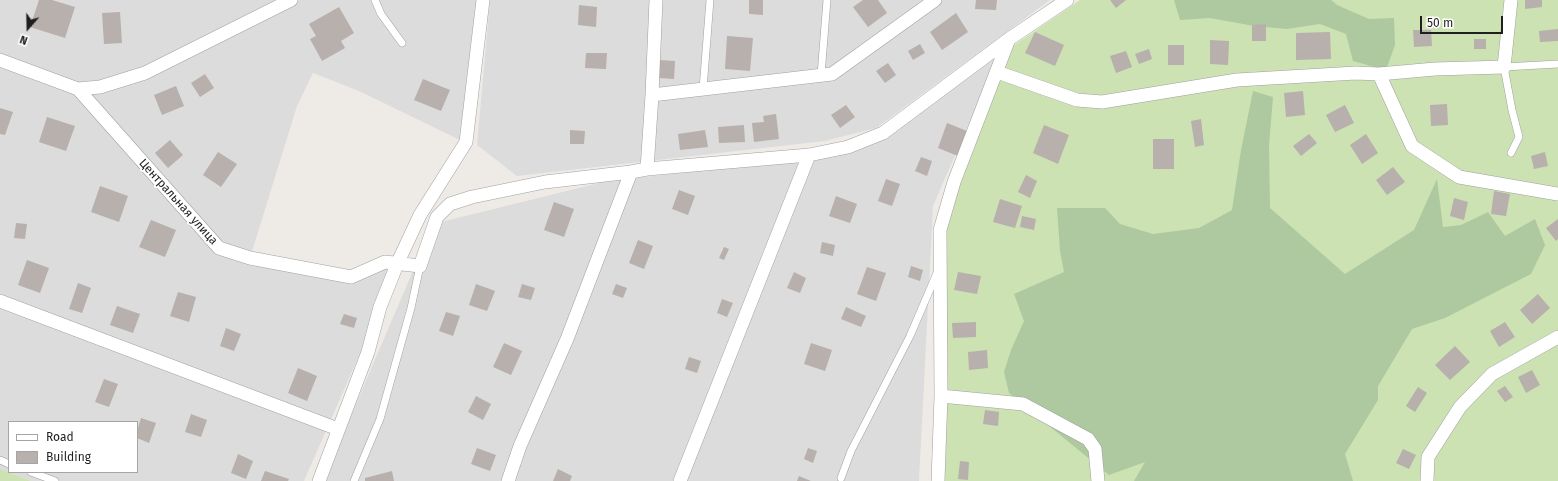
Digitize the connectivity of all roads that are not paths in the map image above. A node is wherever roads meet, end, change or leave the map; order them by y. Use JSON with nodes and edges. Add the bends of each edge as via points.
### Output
{"nodes":[{"id":1,"x":291,"y":0,"type":"edge"},
{"id":2,"x":375,"y":0,"type":"edge"},
{"id":3,"x":483,"y":0,"type":"edge"},
{"id":4,"x":656,"y":0,"type":"edge"},
{"id":5,"x":710,"y":0,"type":"edge"},
{"id":6,"x":827,"y":0,"type":"edge"},
{"id":7,"x":935,"y":0,"type":"edge"},
{"id":8,"x":1067,"y":0,"type":"edge"},
{"id":9,"x":1511,"y":0,"type":"edge"},
{"id":10,"x":1009,"y":39,"type":"junction"},
{"id":11,"x":402,"y":43,"type":"dead end"},
{"id":12,"x":0,"y":60,"type":"edge"},
{"id":13,"x":1558,"y":64,"type":"edge"},
{"id":14,"x":1504,"y":67,"type":"junction"},
{"id":15,"x":997,"y":72,"type":"junction"},
{"id":16,"x":1379,"y":74,"type":"junction"},
{"id":17,"x":821,"y":75,"type":"junction"},
{"id":18,"x":78,"y":89,"type":"junction"},
{"id":19,"x":703,"y":89,"type":"junction"},
{"id":20,"x":652,"y":95,"type":"junction"},
{"id":21,"x":1511,"y":153,"type":"dead end"},
{"id":22,"x":809,"y":155,"type":"junction"},
{"id":23,"x":646,"y":169,"type":"junction"},
{"id":24,"x":630,"y":172,"type":"junction"},
{"id":25,"x":1558,"y":194,"type":"edge"},
{"id":26,"x":398,"y":262,"type":"junction"},
{"id":27,"x":420,"y":266,"type":"junction"},
{"id":28,"x":939,"y":269,"type":"junction"},
{"id":29,"x":0,"y":301,"type":"edge"},
{"id":30,"x":1558,"y":337,"type":"edge"},
{"id":31,"x":941,"y":396,"type":"junction"},
{"id":32,"x":338,"y":429,"type":"junction"},
{"id":33,"x":34,"y":473,"type":"edge"},
{"id":34,"x":841,"y":478,"type":"dead end"},
{"id":35,"x":56,"y":481,"type":"edge"},
{"id":36,"x":319,"y":481,"type":"edge"},
{"id":37,"x":354,"y":481,"type":"edge"},
{"id":38,"x":508,"y":481,"type":"edge"},
{"id":39,"x":680,"y":481,"type":"edge"},
{"id":40,"x":938,"y":481,"type":"edge"},
{"id":41,"x":1098,"y":481,"type":"edge"},
{"id":42,"x":1427,"y":481,"type":"edge"}],
"edges":[{"from":1,"to":18,"type":"street","name":"Центральная улица","via":[[145,73],[100,87]]},
{"from":2,"to":11,"type":"lane","via":[[381,14]]},
{"from":3,"to":26,"type":"street","via":[[466,142],[420,215]]},
{"from":4,"to":20,"type":"street"},
{"from":5,"to":19,"type":"lane"},
{"from":6,"to":17,"type":"lane"},
{"from":7,"to":17,"type":"street","via":[[832,74]]},
{"from":8,"to":10,"type":"street"},
{"from":9,"to":14,"type":"street"},
{"from":10,"to":15,"type":"street"},
{"from":10,"to":22,"type":"street","via":[[883,133],[848,147]]},
{"from":12,"to":18,"type":"street","name":"Центральная улица"},
{"from":13,"to":14,"type":"lane"},
{"from":14,"to":16,"type":"street"},
{"from":14,"to":21,"type":"lane","via":[[1519,137]]},
{"from":15,"to":16,"type":"street","via":[[1077,100],[1102,102],[1237,80],[1356,72]]},
{"from":15,"to":28,"type":"street","via":[[946,207],[940,230]]},
{"from":16,"to":25,"type":"street","via":[[1412,146],[1459,177]]},
{"from":17,"to":19,"type":"street"},
{"from":18,"to":26,"type":"street","name":"Центральная улица","via":[[219,248],[250,258],[351,277],[385,262]]},
{"from":19,"to":20,"type":"street"},
{"from":20,"to":23,"type":"street"},
{"from":22,"to":23,"type":"street"},
{"from":22,"to":39,"type":"street"},
{"from":23,"to":24,"type":"street"},
{"from":24,"to":27,"type":"street","via":[[545,182],[450,204],[437,217]]},
{"from":24,"to":38,"type":"street","via":[[567,339],[520,446]]},
{"from":26,"to":27,"type":"street","name":"Центральная улица"},
{"from":26,"to":32,"type":"street","via":[[380,307],[368,352]]},
{"from":27,"to":37,"type":"lane","via":[[409,316],[380,419]]},
{"from":28,"to":31,"type":"street"},
{"from":28,"to":34,"type":"lane","via":[[910,336],[851,451]]},
{"from":29,"to":32,"type":"street"},
{"from":30,"to":42,"type":"street","via":[[1492,374],[1460,407],[1428,458]]},
{"from":31,"to":40,"type":"street"},
{"from":31,"to":41,"type":"street","via":[[1023,404],[1088,439],[1095,449]]},
{"from":32,"to":36,"type":"street"},
{"from":33,"to":35,"type":"lane"}]}
